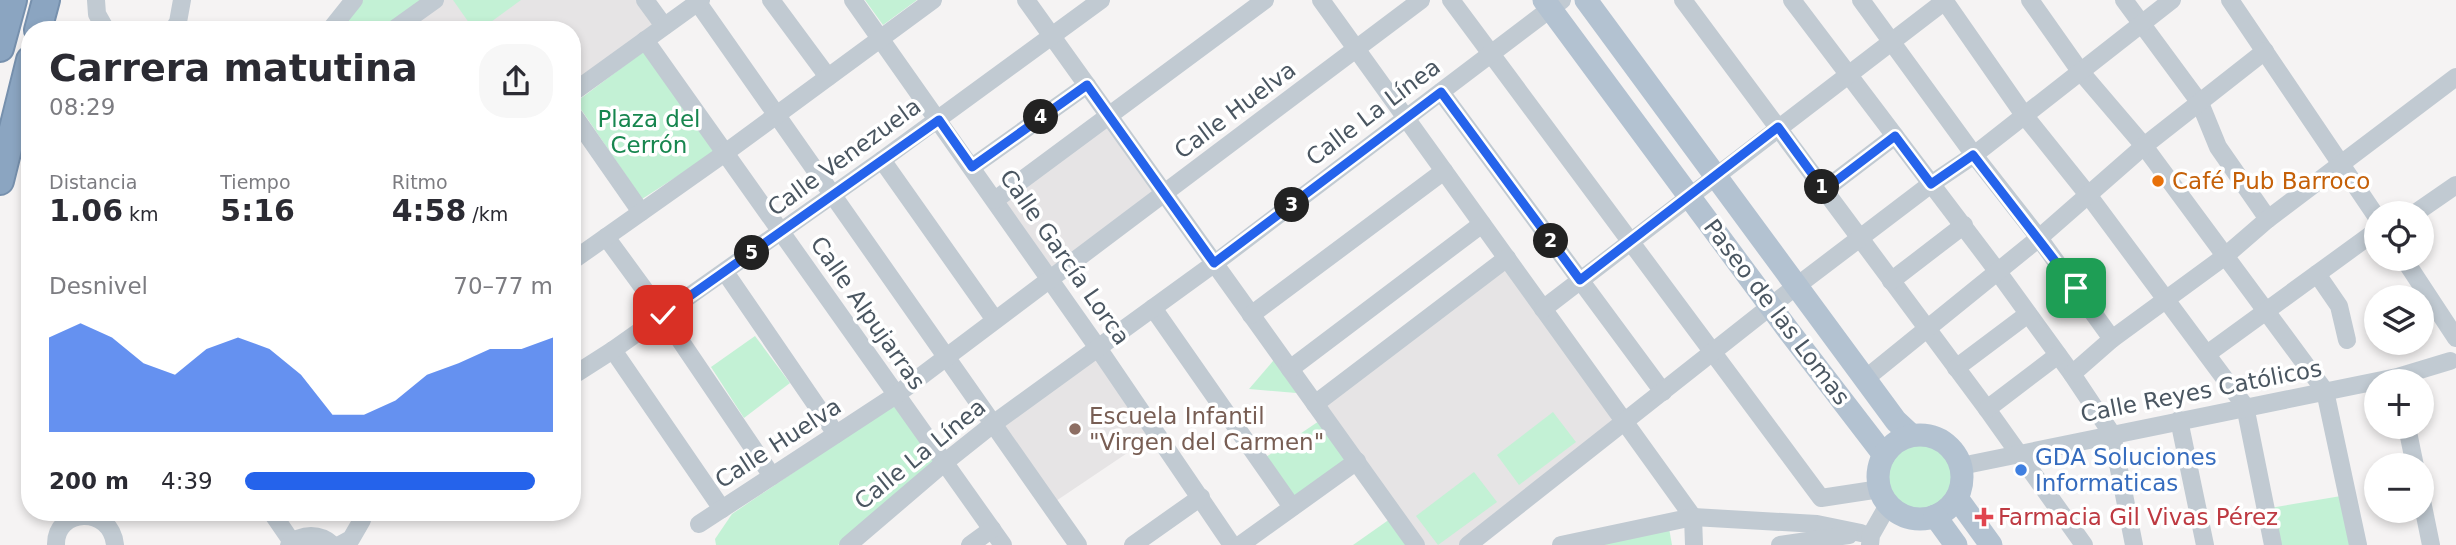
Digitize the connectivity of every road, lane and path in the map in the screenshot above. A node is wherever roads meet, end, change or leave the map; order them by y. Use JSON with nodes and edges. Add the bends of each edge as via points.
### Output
{"nodes":[{"id":1,"x":13,"y":0,"type":"edge"},
{"id":2,"x":46,"y":0,"type":"edge"},
{"id":3,"x":182,"y":0,"type":"edge"},
{"id":4,"x":354,"y":0,"type":"edge"},
{"id":5,"x":435,"y":0,"type":"edge"},
{"id":6,"x":645,"y":0,"type":"edge"},
{"id":7,"x":771,"y":0,"type":"edge"},
{"id":8,"x":853,"y":0,"type":"edge"},
{"id":9,"x":933,"y":0,"type":"edge"},
{"id":10,"x":1026,"y":0,"type":"edge"},
{"id":11,"x":1101,"y":0,"type":"edge"},
{"id":12,"x":1265,"y":0,"type":"edge"},
{"id":13,"x":1321,"y":0,"type":"edge"},
{"id":14,"x":1421,"y":0,"type":"edge"},
{"id":15,"x":1451,"y":0,"type":"edge"},
{"id":16,"x":1586,"y":0,"type":"edge"},
{"id":17,"x":1683,"y":0,"type":"edge"},
{"id":18,"x":1792,"y":0,"type":"edge"},
{"id":19,"x":1861,"y":0,"type":"edge"},
{"id":20,"x":1945,"y":0,"type":"edge"},
{"id":21,"x":2031,"y":0,"type":"edge"},
{"id":22,"x":2124,"y":0,"type":"edge"},
{"id":23,"x":2172,"y":0,"type":"edge"},
{"id":24,"x":2230,"y":0,"type":"edge"},
{"id":25,"x":698,"y":1,"type":"edge"},
{"id":26,"x":1552,"y":3,"type":"edge"},
{"id":27,"x":40,"y":21,"type":"edge"},
{"id":28,"x":178,"y":21,"type":"edge"},
{"id":29,"x":337,"y":21,"type":"edge"},
{"id":30,"x":406,"y":21,"type":"edge"},
{"id":31,"x":2141,"y":23,"type":"junction"},
{"id":32,"x":664,"y":26,"type":"junction"},
{"id":33,"x":1052,"y":36,"type":"junction"},
{"id":34,"x":881,"y":38,"type":"junction"},
{"id":35,"x":645,"y":40,"type":"junction"},
{"id":36,"x":1892,"y":42,"type":"junction"},
{"id":37,"x":0,"y":48,"type":"edge"},
{"id":38,"x":1356,"y":49,"type":"junction"},
{"id":39,"x":2265,"y":51,"type":"junction"},
{"id":40,"x":1491,"y":54,"type":"junction"},
{"id":41,"x":2080,"y":71,"type":"junction"},
{"id":42,"x":1849,"y":75,"type":"junction"},
{"id":43,"x":828,"y":77,"type":"junction"},
{"id":44,"x":2456,"y":77,"type":"edge"},
{"id":45,"x":1087,"y":85,"type":"junction"},
{"id":46,"x":581,"y":86,"type":"edge"},
{"id":47,"x":1441,"y":92,"type":"junction"},
{"id":48,"x":21,"y":96,"type":"edge"},
{"id":49,"x":2200,"y":103,"type":"junction"},
{"id":50,"x":777,"y":115,"type":"junction"},
{"id":51,"x":2024,"y":115,"type":"junction"},
{"id":52,"x":1109,"y":116,"type":"junction"},
{"id":53,"x":1406,"y":118,"type":"junction"},
{"id":54,"x":939,"y":120,"type":"junction"},
{"id":55,"x":581,"y":126,"type":"edge"},
{"id":56,"x":1778,"y":127,"type":"junction"},
{"id":57,"x":1895,"y":136,"type":"junction"},
{"id":58,"x":2144,"y":146,"type":"junction"},
{"id":59,"x":725,"y":153,"type":"junction"},
{"id":60,"x":1973,"y":155,"type":"junction"},
{"id":61,"x":882,"y":160,"type":"junction"},
{"id":62,"x":2342,"y":164,"type":"junction"},
{"id":63,"x":972,"y":167,"type":"junction"},
{"id":64,"x":1444,"y":171,"type":"junction"},
{"id":65,"x":1716,"y":174,"type":"junction"},
{"id":66,"x":0,"y":181,"type":"edge"},
{"id":67,"x":1931,"y":184,"type":"junction"},
{"id":68,"x":2456,"y":185,"type":"edge"},
{"id":69,"x":1824,"y":190,"type":"junction"},
{"id":70,"x":1164,"y":193,"type":"junction"},
{"id":71,"x":1690,"y":195,"type":"junction"},
{"id":72,"x":833,"y":196,"type":"junction"},
{"id":73,"x":2088,"y":196,"type":"junction"},
{"id":74,"x":995,"y":200,"type":"junction"},
{"id":75,"x":2366,"y":201,"type":"edge"},
{"id":76,"x":2433,"y":201,"type":"edge"},
{"id":77,"x":641,"y":212,"type":"junction"},
{"id":78,"x":2268,"y":219,"type":"junction"},
{"id":79,"x":1482,"y":224,"type":"junction"},
{"id":80,"x":1964,"y":225,"type":"junction"},
{"id":81,"x":782,"y":233,"type":"junction"},
{"id":82,"x":606,"y":237,"type":"junction"},
{"id":83,"x":1860,"y":238,"type":"junction"},
{"id":84,"x":2039,"y":238,"type":"junction"},
{"id":85,"x":2364,"y":240,"type":"edge"},
{"id":86,"x":1630,"y":241,"type":"junction"},
{"id":87,"x":581,"y":249,"type":"edge"},
{"id":88,"x":2224,"y":257,"type":"junction"},
{"id":89,"x":1507,"y":258,"type":"junction"},
{"id":90,"x":1214,"y":263,"type":"junction"},
{"id":91,"x":2412,"y":271,"type":"edge"},
{"id":92,"x":725,"y":272,"type":"junction"},
{"id":93,"x":1998,"y":272,"type":"junction"},
{"id":94,"x":2317,"y":274,"type":"junction"},
{"id":95,"x":1049,"y":280,"type":"junction"},
{"id":96,"x":1580,"y":280,"type":"junction"},
{"id":97,"x":1891,"y":281,"type":"junction"},
{"id":98,"x":1795,"y":287,"type":"junction"},
{"id":99,"x":2166,"y":301,"type":"junction"},
{"id":100,"x":1771,"y":306,"type":"junction"},
{"id":101,"x":1153,"y":308,"type":"junction"},
{"id":102,"x":1543,"y":309,"type":"junction"},
{"id":103,"x":2267,"y":311,"type":"junction"},
{"id":104,"x":2028,"y":314,"type":"junction"},
{"id":105,"x":663,"y":315,"type":"junction"},
{"id":106,"x":1251,"y":315,"type":"junction"},
{"id":107,"x":995,"y":320,"type":"junction"},
{"id":108,"x":1927,"y":330,"type":"junction"},
{"id":109,"x":2456,"y":338,"type":"edge"},
{"id":110,"x":2112,"y":339,"type":"junction"},
{"id":111,"x":2347,"y":340,"type":"dead end"},
{"id":112,"x":1098,"y":348,"type":"junction"},
{"id":113,"x":613,"y":350,"type":"junction"},
{"id":114,"x":1712,"y":352,"type":"junction"},
{"id":115,"x":2207,"y":354,"type":"junction"},
{"id":116,"x":2058,"y":355,"type":"junction"},
{"id":117,"x":946,"y":357,"type":"junction"},
{"id":118,"x":2454,"y":360,"type":"edge"},
{"id":119,"x":581,"y":367,"type":"edge"},
{"id":120,"x":1956,"y":368,"type":"junction"},
{"id":121,"x":1290,"y":369,"type":"junction"},
{"id":122,"x":2427,"y":369,"type":"edge"},
{"id":123,"x":2072,"y":374,"type":"junction"},
{"id":124,"x":1865,"y":379,"type":"junction"},
{"id":125,"x":2364,"y":384,"type":"edge"},
{"id":126,"x":1662,"y":391,"type":"junction"},
{"id":127,"x":2325,"y":391,"type":"junction"},
{"id":128,"x":896,"y":395,"type":"junction"},
{"id":129,"x":1315,"y":404,"type":"junction"},
{"id":130,"x":2245,"y":407,"type":"junction"},
{"id":131,"x":1987,"y":410,"type":"junction"},
{"id":132,"x":2179,"y":420,"type":"junction"},
{"id":133,"x":1624,"y":422,"type":"junction"},
{"id":134,"x":993,"y":424,"type":"junction"},
{"id":135,"x":2112,"y":434,"type":"junction"},
{"id":136,"x":836,"y":435,"type":"junction"},
{"id":137,"x":1911,"y":435,"type":"junction"},
{"id":138,"x":1884,"y":454,"type":"junction"},
{"id":139,"x":2019,"y":454,"type":"junction"},
{"id":140,"x":1357,"y":461,"type":"junction"},
{"id":141,"x":944,"y":463,"type":"junction"},
{"id":142,"x":1961,"y":466,"type":"junction"},
{"id":143,"x":772,"y":476,"type":"junction"},
{"id":144,"x":1884,"y":497,"type":"junction"},
{"id":145,"x":1201,"y":498,"type":"junction"},
{"id":146,"x":1957,"y":498,"type":"junction"},
{"id":147,"x":1292,"y":507,"type":"junction"},
{"id":148,"x":722,"y":509,"type":"junction"},
{"id":149,"x":1935,"y":516,"type":"junction"},
{"id":150,"x":1693,"y":517,"type":"junction"},
{"id":151,"x":62,"y":521,"type":"edge"},
{"id":152,"x":105,"y":521,"type":"edge"},
{"id":153,"x":277,"y":521,"type":"edge"},
{"id":154,"x":361,"y":521,"type":"edge"},
{"id":155,"x":2426,"y":523,"type":"edge"},
{"id":156,"x":699,"y":524,"type":"dead end"},
{"id":157,"x":992,"y":529,"type":"junction"},
{"id":158,"x":1867,"y":538,"type":"edge"},
{"id":159,"x":290,"y":543,"type":"edge"},
{"id":160,"x":56,"y":545,"type":"edge"},
{"id":161,"x":115,"y":545,"type":"edge"},
{"id":162,"x":333,"y":545,"type":"edge"},
{"id":163,"x":340,"y":545,"type":"edge"},
{"id":164,"x":848,"y":545,"type":"edge"},
{"id":165,"x":970,"y":545,"type":"edge"},
{"id":166,"x":1003,"y":545,"type":"edge"},
{"id":167,"x":1078,"y":545,"type":"edge"},
{"id":168,"x":1133,"y":545,"type":"edge"},
{"id":169,"x":1232,"y":545,"type":"edge"},
{"id":170,"x":1240,"y":545,"type":"edge"},
{"id":171,"x":1416,"y":545,"type":"edge"},
{"id":172,"x":1468,"y":545,"type":"edge"},
{"id":173,"x":1561,"y":545,"type":"edge"},
{"id":174,"x":1694,"y":545,"type":"edge"},
{"id":175,"x":1780,"y":545,"type":"edge"},
{"id":176,"x":1956,"y":545,"type":"edge"},
{"id":177,"x":1991,"y":545,"type":"edge"},
{"id":178,"x":2084,"y":545,"type":"edge"},
{"id":179,"x":2134,"y":545,"type":"edge"},
{"id":180,"x":2205,"y":545,"type":"edge"},
{"id":181,"x":2273,"y":545,"type":"edge"},
{"id":182,"x":2358,"y":545,"type":"edge"},
{"id":183,"x":2431,"y":545,"type":"edge"}],
"edges":[{"from":1,"to":37,"type":"highway"},
{"from":2,"to":27,"type":"highway"},
{"from":3,"to":28,"type":"street"},
{"from":4,"to":29,"type":"street"},
{"from":5,"to":30,"type":"street"},
{"from":6,"to":32,"type":"street"},
{"from":7,"to":43,"type":"street"},
{"from":8,"to":34,"type":"street","name":"Calle García Lorca"},
{"from":9,"to":34,"type":"street"},
{"from":10,"to":33,"type":"street"},
{"from":11,"to":33,"type":"street","name":"Calle Venezuela"},
{"from":12,"to":52,"type":"street"},
{"from":13,"to":38,"type":"street"},
{"from":14,"to":38,"type":"street","name":"Calle Huelva"},
{"from":15,"to":40,"type":"street"},
{"from":16,"to":65,"type":"main road","name":"Paseo de las Lomas"},
{"from":17,"to":56,"type":"street"},
{"from":18,"to":42,"type":"street"},
{"from":19,"to":36,"type":"street"},
{"from":20,"to":36,"type":"street"},
{"from":20,"to":51,"type":"street"},
{"from":21,"to":41,"type":"street"},
{"from":22,"to":31,"type":"street"},
{"from":23,"to":31,"type":"street"},
{"from":24,"to":39,"type":"street"},
{"from":25,"to":32,"type":"street"},
{"from":25,"to":50,"type":"street"},
{"from":26,"to":40,"type":"street","name":"Calle La Línea"},
{"from":26,"to":71,"type":"main road","name":"Paseo de las Lomas"},
{"from":31,"to":41,"type":"street"},
{"from":31,"to":49,"type":"street"},
{"from":32,"to":35,"type":"street"},
{"from":33,"to":45,"type":"street"},
{"from":33,"to":54,"type":"street","name":"Calle Venezuela"},
{"from":34,"to":43,"type":"street"},
{"from":34,"to":54,"type":"street","name":"Calle García Lorca"},
{"from":35,"to":46,"type":"street"},
{"from":35,"to":59,"type":"street","name":"Calle Alpujarras"},
{"from":36,"to":42,"type":"street"},
{"from":36,"to":60,"type":"street"},
{"from":38,"to":53,"type":"street"},
{"from":38,"to":70,"type":"street","name":"Calle Huelva"},
{"from":39,"to":49,"type":"street"},
{"from":39,"to":62,"type":"street"},
{"from":40,"to":47,"type":"street","name":"Calle La Línea"},
{"from":40,"to":86,"type":"street"},
{"from":41,"to":51,"type":"street"},
{"from":41,"to":58,"type":"street"},
{"from":42,"to":56,"type":"street"},
{"from":42,"to":57,"type":"street"},
{"from":43,"to":50,"type":"street"},
{"from":44,"to":62,"type":"street"},
{"from":45,"to":52,"type":"street"},
{"from":45,"to":63,"type":"street"},
{"from":47,"to":53,"type":"street","name":"Calle La Línea"},
{"from":47,"to":96,"type":"street"},
{"from":48,"to":66,"type":"highway"},
{"from":49,"to":58,"type":"street"},
{"from":49,"to":78,"type":"street","via":[[2218,147]]},
{"from":50,"to":59,"type":"street"},
{"from":50,"to":72,"type":"street"},
{"from":51,"to":60,"type":"street"},
{"from":51,"to":73,"type":"street"},
{"from":52,"to":70,"type":"street"},
{"from":52,"to":74,"type":"street"},
{"from":53,"to":64,"type":"street"},
{"from":53,"to":90,"type":"street","name":"Calle La Línea"},
{"from":54,"to":61,"type":"street","name":"Calle Venezuela"},
{"from":54,"to":63,"type":"street","name":"Calle García Lorca"},
{"from":55,"to":77,"type":"street"},
{"from":56,"to":65,"type":"street"},
{"from":56,"to":69,"type":"street"},
{"from":57,"to":67,"type":"street"},
{"from":57,"to":69,"type":"street"},
{"from":58,"to":73,"type":"street"},
{"from":58,"to":88,"type":"street"},
{"from":59,"to":77,"type":"street"},
{"from":59,"to":81,"type":"street","name":"Calle Alpujarras"},
{"from":60,"to":67,"type":"street"},
{"from":60,"to":84,"type":"street"},
{"from":61,"to":72,"type":"street","name":"Calle Venezuela"},
{"from":61,"to":107,"type":"street"},
{"from":62,"to":75,"type":"street"},
{"from":62,"to":78,"type":"street"},
{"from":63,"to":74,"type":"street","name":"Calle García Lorca"},
{"from":64,"to":79,"type":"street"},
{"from":64,"to":106,"type":"street"},
{"from":65,"to":71,"type":"street"},
{"from":65,"to":98,"type":"main road","name":"Paseo de las Lomas"},
{"from":67,"to":80,"type":"street"},
{"from":67,"to":83,"type":"street"},
{"from":68,"to":76,"type":"street"},
{"from":69,"to":83,"type":"street"},
{"from":70,"to":90,"type":"street"},
{"from":70,"to":95,"type":"street","name":"Calle Huelva"},
{"from":71,"to":86,"type":"street"},
{"from":71,"to":100,"type":"main road","name":"Paseo de las Lomas"},
{"from":72,"to":81,"type":"street","name":"Calle Venezuela"},
{"from":72,"to":117,"type":"street"},
{"from":73,"to":84,"type":"street"},
{"from":73,"to":99,"type":"street"},
{"from":74,"to":95,"type":"street","name":"Calle García Lorca"},
{"from":77,"to":82,"type":"street"},
{"from":78,"to":88,"type":"street"},
{"from":79,"to":89,"type":"street"},
{"from":79,"to":121,"type":"street"},
{"from":80,"to":93,"type":"street"},
{"from":80,"to":97,"type":"street"},
{"from":81,"to":92,"type":"street","name":"Calle Venezuela"},
{"from":81,"to":128,"type":"street","name":"Calle Alpujarras"},
{"from":82,"to":87,"type":"street"},
{"from":82,"to":105,"type":"street"},
{"from":83,"to":97,"type":"street"},
{"from":83,"to":98,"type":"street"},
{"from":84,"to":93,"type":"street"},
{"from":84,"to":110,"type":"street"},
{"from":85,"to":94,"type":"street"},
{"from":86,"to":96,"type":"street"},
{"from":86,"to":114,"type":"street"},
{"from":88,"to":99,"type":"street"},
{"from":88,"to":103,"type":"street"},
{"from":89,"to":102,"type":"street"},
{"from":89,"to":129,"type":"street"},
{"from":90,"to":101,"type":"street","name":"Calle La Línea"},
{"from":90,"to":106,"type":"street"},
{"from":91,"to":109,"type":"street"},
{"from":92,"to":105,"type":"street","name":"Calle Venezuela"},
{"from":92,"to":136,"type":"street"},
{"from":93,"to":104,"type":"street"},
{"from":93,"to":108,"type":"street"},
{"from":94,"to":103,"type":"street"},
{"from":94,"to":111,"type":"street","via":[[2339,306]]},
{"from":95,"to":107,"type":"street","name":"Calle Huelva"},
{"from":95,"to":112,"type":"street","name":"Calle García Lorca"},
{"from":96,"to":102,"type":"street"},
{"from":96,"to":126,"type":"street"},
{"from":97,"to":108,"type":"street"},
{"from":98,"to":100,"type":"street"},
{"from":98,"to":124,"type":"main road","name":"Paseo de las Lomas"},
{"from":99,"to":110,"type":"street"},
{"from":99,"to":115,"type":"street"},
{"from":100,"to":114,"type":"street"},
{"from":100,"to":138,"type":"main road","name":"Paseo de las Lomas"},
{"from":101,"to":112,"type":"street","name":"Calle La Línea"},
{"from":101,"to":147,"type":"street"},
{"from":102,"to":133,"type":"street"},
{"from":103,"to":115,"type":"street"},
{"from":103,"to":127,"type":"street"},
{"from":104,"to":116,"type":"street"},
{"from":104,"to":120,"type":"street"},
{"from":105,"to":113,"type":"street","name":"Calle Venezuela"},
{"from":105,"to":143,"type":"street"},
{"from":106,"to":121,"type":"street"},
{"from":107,"to":117,"type":"street","name":"Calle Huelva"},
{"from":108,"to":120,"type":"street"},
{"from":108,"to":124,"type":"street"},
{"from":110,"to":123,"type":"street"},
{"from":112,"to":134,"type":"street","name":"Calle La Línea"},
{"from":112,"to":145,"type":"street","name":"Calle García Lorca"},
{"from":113,"to":119,"type":"street","name":"Calle Venezuela"},
{"from":113,"to":148,"type":"street"},
{"from":114,"to":126,"type":"street"},
{"from":114,"to":144,"type":"street","via":[[1821,498]]},
{"from":115,"to":130,"type":"street"},
{"from":116,"to":123,"type":"street"},
{"from":116,"to":131,"type":"street"},
{"from":117,"to":128,"type":"street","name":"Calle Huelva"},
{"from":117,"to":134,"type":"street"},
{"from":118,"to":122,"type":"street","name":"Calle Reyes Católicos"},
{"from":120,"to":131,"type":"street"},
{"from":121,"to":129,"type":"street"},
{"from":123,"to":135,"type":"street"},
{"from":124,"to":137,"type":"main road","name":"Paseo de las Lomas"},
{"from":125,"to":127,"type":"street","name":"Calle Reyes Católicos"},
{"from":126,"to":133,"type":"street"},
{"from":127,"to":130,"type":"street","name":"Calle Reyes Católicos"},
{"from":127,"to":182,"type":"street"},
{"from":128,"to":136,"type":"street","name":"Calle Huelva"},
{"from":128,"to":141,"type":"street","name":"Calle Alpujarras"},
{"from":129,"to":140,"type":"street"},
{"from":130,"to":132,"type":"street","name":"Calle Reyes Católicos"},
{"from":130,"to":181,"type":"street"},
{"from":131,"to":139,"type":"street"},
{"from":132,"to":135,"type":"street","name":"Calle Reyes Católicos"},
{"from":132,"to":180,"type":"street"},
{"from":133,"to":150,"type":"street"},
{"from":133,"to":172,"type":"street"},
{"from":134,"to":141,"type":"street","name":"Calle La Línea"},
{"from":134,"to":167,"type":"street"},
{"from":135,"to":139,"type":"street","name":"Calle Reyes Católicos"},
{"from":135,"to":179,"type":"street"},
{"from":136,"to":143,"type":"street","name":"Calle Huelva"},
{"from":137,"to":138,"type":"main road"},
{"from":137,"to":142,"type":"main road","via":[[1936,437],[1956,454]]},
{"from":138,"to":144,"type":"main road","via":[[1878,474]]},
{"from":139,"to":142,"type":"street","name":"Calle Reyes Católicos"},
{"from":139,"to":178,"type":"street"},
{"from":140,"to":147,"type":"street"},
{"from":140,"to":171,"type":"street"},
{"from":141,"to":157,"type":"street","name":"Calle Alpujarras"},
{"from":141,"to":164,"type":"street","name":"Calle La Línea"},
{"from":142,"to":146,"type":"main road"},
{"from":143,"to":148,"type":"street","name":"Calle Huelva"},
{"from":144,"to":149,"type":"main road","via":[[1898,513],[1910,518]]},
{"from":144,"to":158,"type":"street"},
{"from":145,"to":168,"type":"street"},
{"from":145,"to":169,"type":"street","name":"Calle García Lorca"},
{"from":146,"to":149,"type":"main road"},
{"from":146,"to":177,"type":"main road"},
{"from":147,"to":170,"type":"street"},
{"from":148,"to":156,"type":"street","name":"Calle Huelva"},
{"from":149,"to":176,"type":"main road"},
{"from":150,"to":158,"type":"street","via":[[1817,524]]},
{"from":150,"to":173,"type":"street"},
{"from":150,"to":174,"type":"street"},
{"from":151,"to":160,"type":"street"},
{"from":152,"to":161,"type":"street"},
{"from":153,"to":159,"type":"street"},
{"from":154,"to":163,"type":"street","via":[[351,539]]},
{"from":155,"to":183,"type":"street"},
{"from":157,"to":165,"type":"street"},
{"from":157,"to":166,"type":"street","name":"Calle Alpujarras"},
{"from":158,"to":175,"type":"street"},
{"from":159,"to":162,"type":"street","via":[[310,535]]}]}
